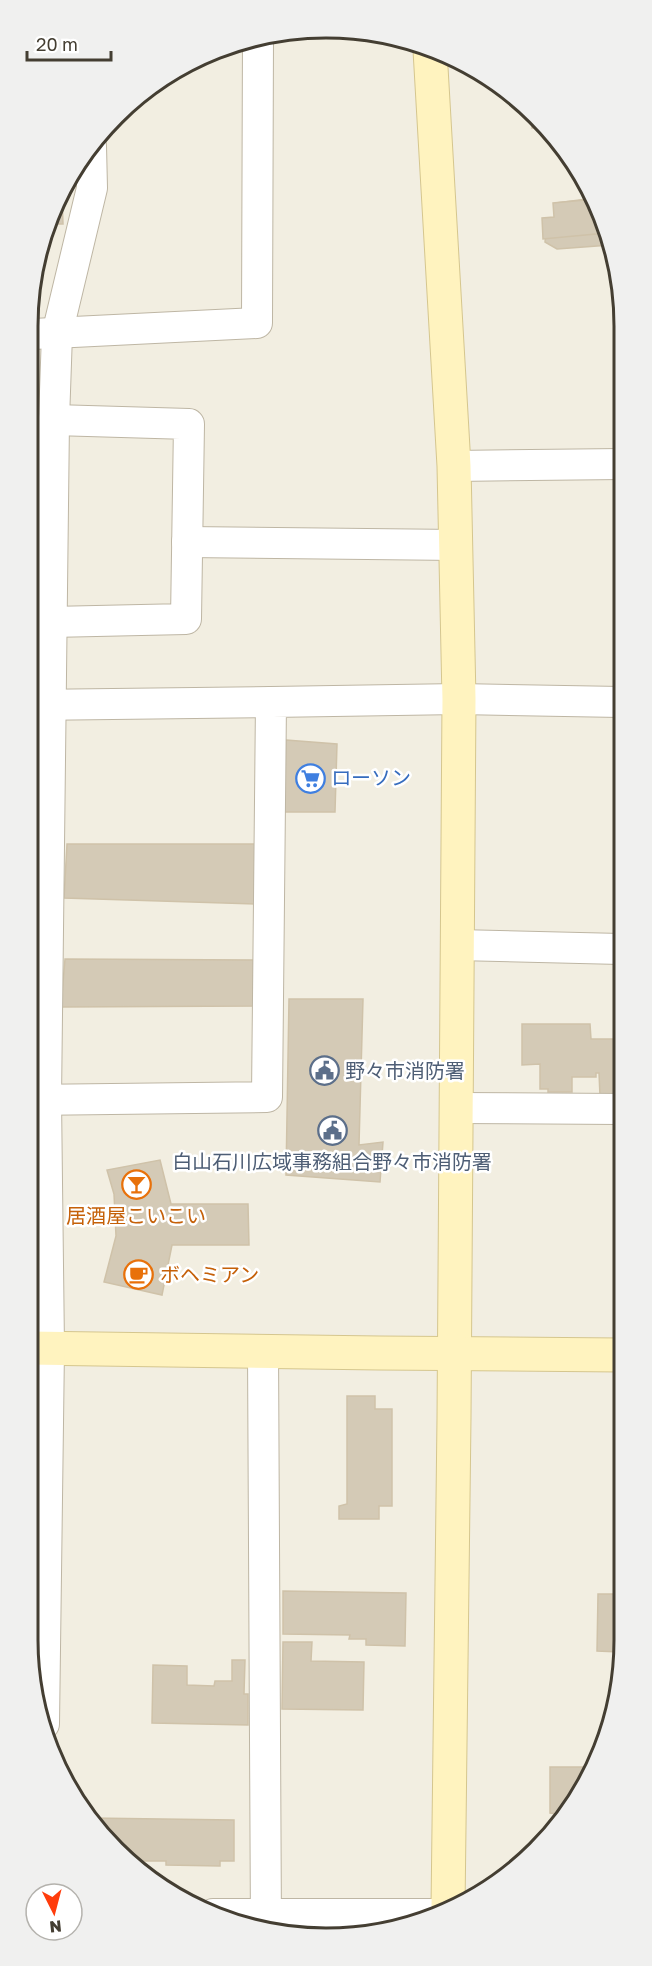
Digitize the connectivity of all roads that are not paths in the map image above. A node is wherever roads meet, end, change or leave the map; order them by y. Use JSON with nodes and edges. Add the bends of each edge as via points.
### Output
{"nodes":[{"id":1,"x":258,"y":46,"type":"edge"},
{"id":2,"x":430,"y":57,"type":"edge"},
{"id":3,"x":91,"y":158,"type":"edge"},
{"id":4,"x":45,"y":334,"type":"edge"},
{"id":5,"x":54,"y":420,"type":"junction"},
{"id":6,"x":614,"y":464,"type":"edge"},
{"id":7,"x":454,"y":466,"type":"junction"},
{"id":8,"x":187,"y":542,"type":"junction"},
{"id":9,"x":457,"y":545,"type":"junction"},
{"id":10,"x":51,"y":622,"type":"junction"},
{"id":11,"x":459,"y":699,"type":"junction"},
{"id":12,"x":272,"y":702,"type":"junction"},
{"id":13,"x":614,"y":702,"type":"edge"},
{"id":14,"x":40,"y":705,"type":"edge"},
{"id":15,"x":458,"y":945,"type":"junction"},
{"id":16,"x":614,"y":949,"type":"edge"},
{"id":17,"x":38,"y":968,"type":"edge"},
{"id":18,"x":38,"y":1100,"type":"edge"},
{"id":19,"x":456,"y":1108,"type":"junction"},
{"id":20,"x":614,"y":1109,"type":"edge"},
{"id":21,"x":38,"y":1224,"type":"edge"},
{"id":22,"x":39,"y":1348,"type":"edge"},
{"id":23,"x":263,"y":1352,"type":"junction"},
{"id":24,"x":455,"y":1354,"type":"junction"},
{"id":25,"x":614,"y":1355,"type":"edge"},
{"id":26,"x":44,"y":1699,"type":"edge"},
{"id":27,"x":448,"y":1902,"type":"edge"},
{"id":28,"x":413,"y":1915,"type":"edge"},
{"id":29,"x":266,"y":1922,"type":"edge"}],
"edges":[{"from":1,"to":4,"type":"street","via":[[257,323]]},
{"from":2,"to":7,"type":"street"},
{"from":3,"to":4,"type":"street","via":[[92,188]]},
{"from":4,"to":5,"type":"street"},
{"from":5,"to":8,"type":"street","via":[[189,424]]},
{"from":5,"to":10,"type":"street"},
{"from":6,"to":7,"type":"street"},
{"from":7,"to":9,"type":"street"},
{"from":8,"to":9,"type":"street"},
{"from":8,"to":10,"type":"street","via":[[186,620]]},
{"from":9,"to":11,"type":"street"},
{"from":10,"to":14,"type":"street"},
{"from":11,"to":12,"type":"street"},
{"from":11,"to":13,"type":"street"},
{"from":11,"to":15,"type":"street"},
{"from":12,"to":14,"type":"street"},
{"from":12,"to":18,"type":"street","via":[[267,1097]]},
{"from":14,"to":17,"type":"street"},
{"from":15,"to":16,"type":"street"},
{"from":15,"to":19,"type":"street"},
{"from":19,"to":20,"type":"street"},
{"from":19,"to":24,"type":"street"},
{"from":21,"to":22,"type":"street"},
{"from":22,"to":23,"type":"street"},
{"from":22,"to":26,"type":"street"},
{"from":23,"to":24,"type":"street"},
{"from":23,"to":29,"type":"street"},
{"from":24,"to":25,"type":"street"},
{"from":24,"to":27,"type":"street"},
{"from":28,"to":29,"type":"street"}]}
